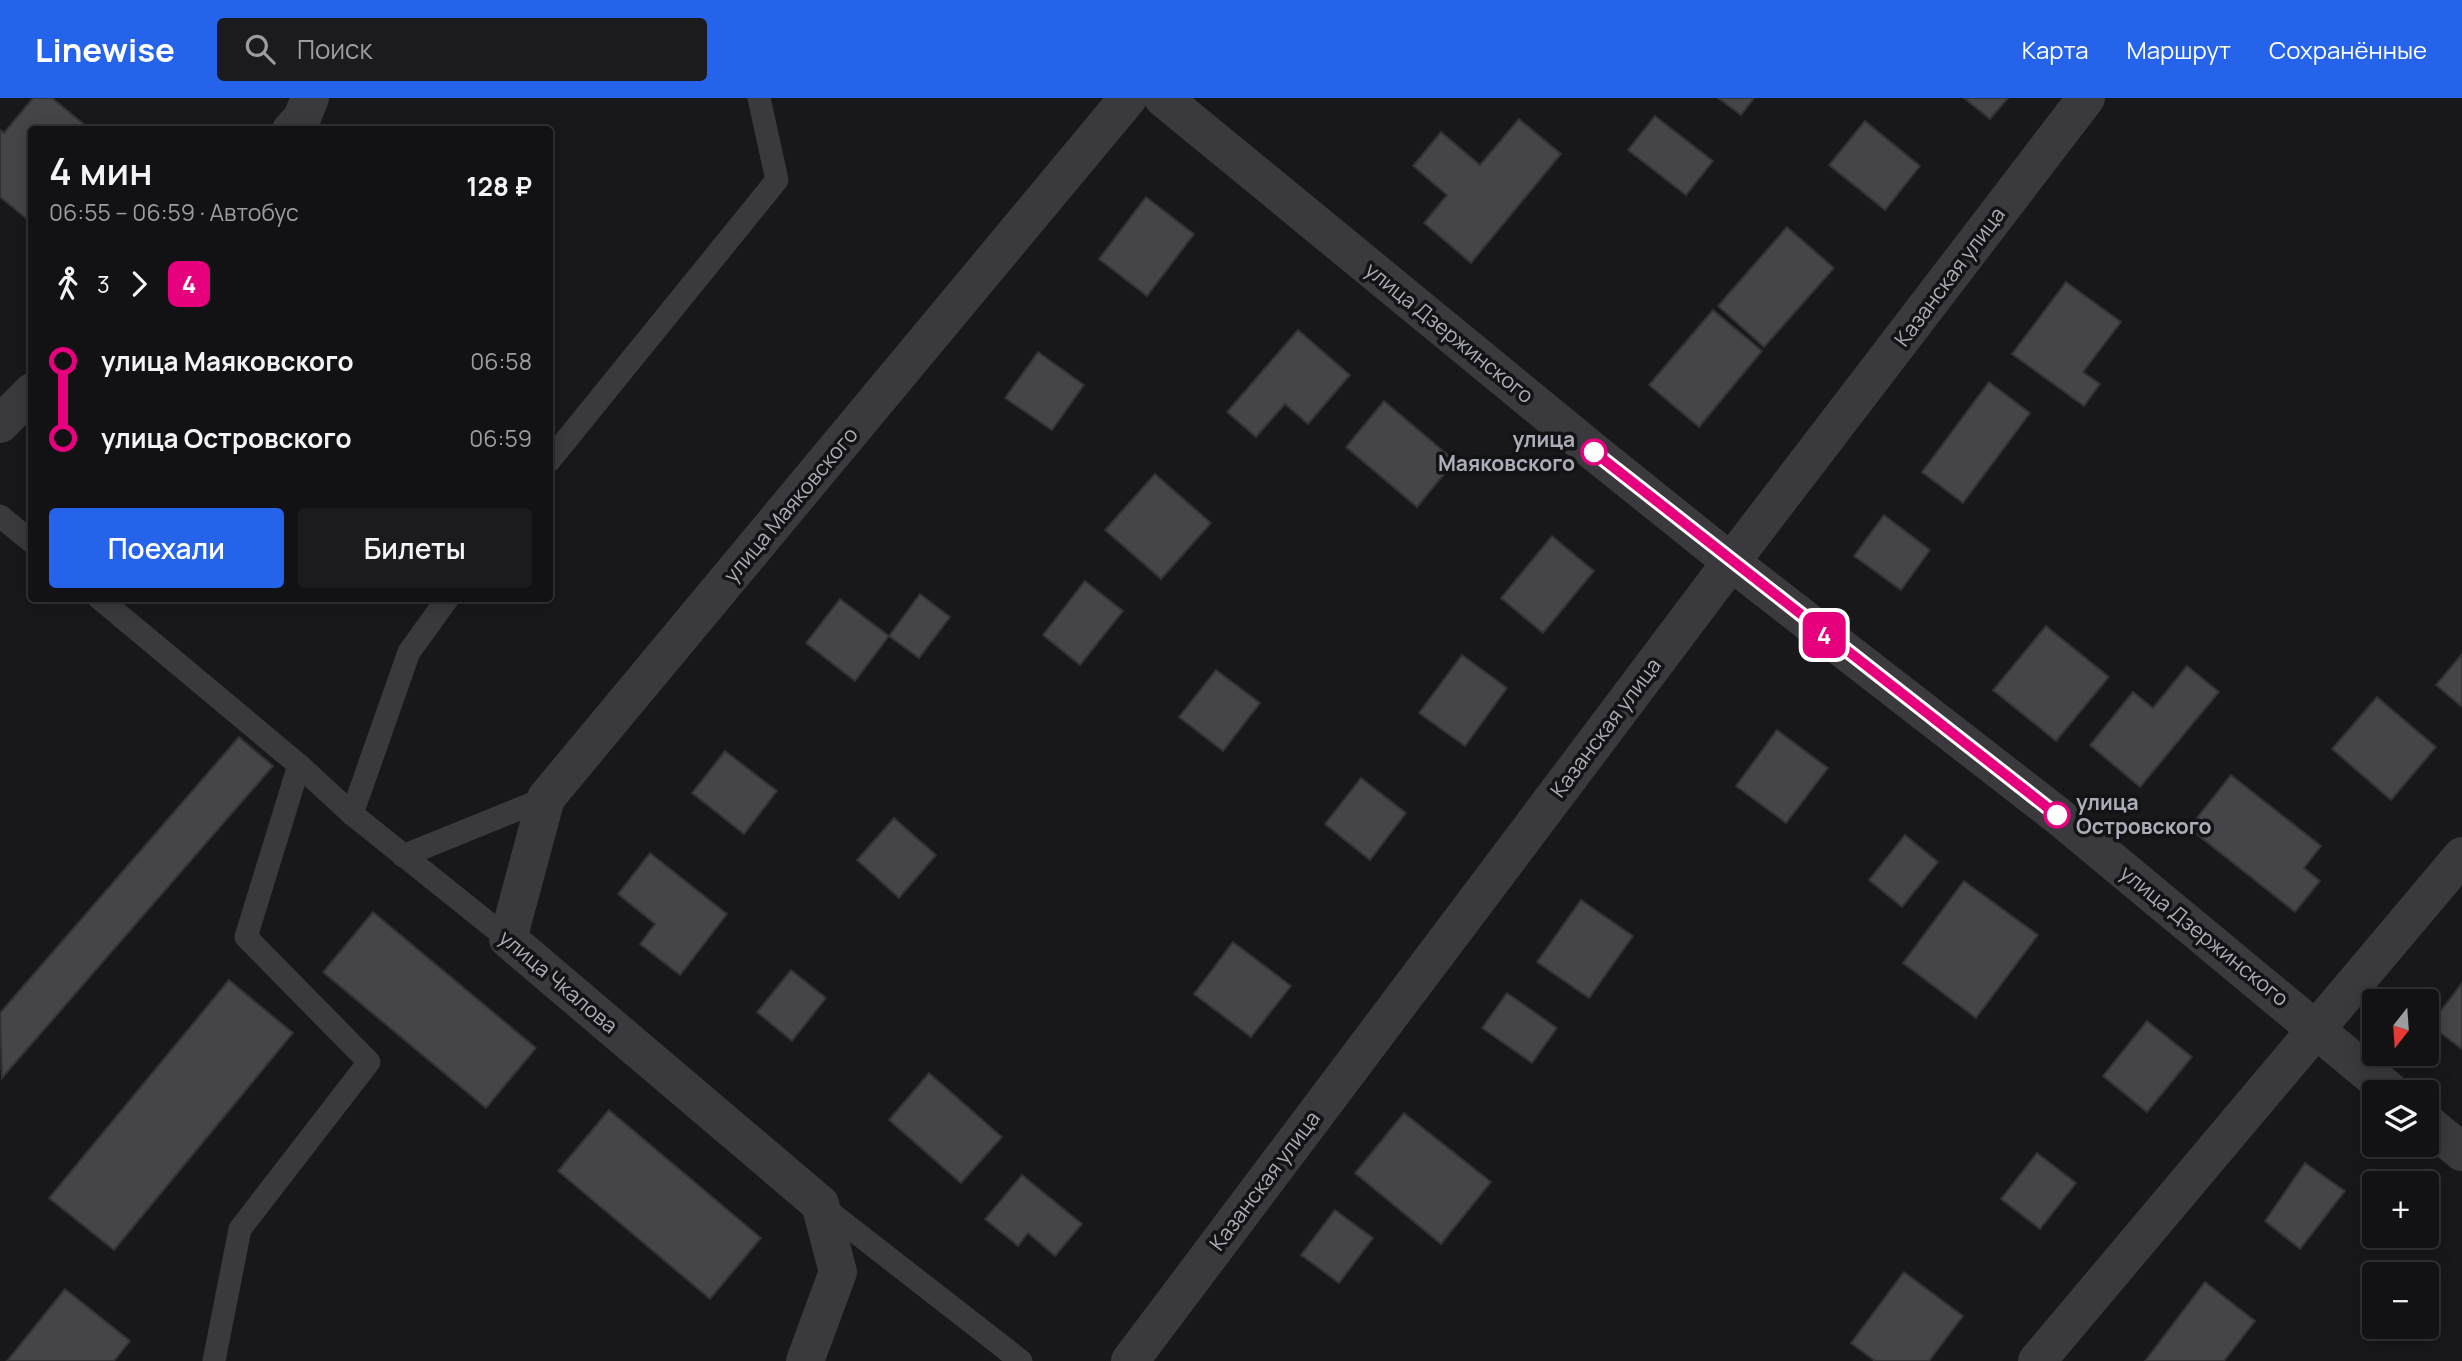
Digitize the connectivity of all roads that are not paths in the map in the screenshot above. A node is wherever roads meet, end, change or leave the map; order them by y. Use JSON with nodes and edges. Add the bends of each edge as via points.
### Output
{"nodes":[{"id":1,"x":759,"y":98,"type":"edge"},
{"id":2,"x":1128,"y":98,"type":"edge"},
{"id":3,"x":1163,"y":98,"type":"edge"},
{"id":4,"x":2087,"y":98,"type":"edge"},
{"id":5,"x":28,"y":397,"type":"edge"},
{"id":6,"x":0,"y":424,"type":"edge"},
{"id":7,"x":553,"y":456,"type":"edge"},
{"id":8,"x":0,"y":516,"type":"edge"},
{"id":9,"x":28,"y":539,"type":"edge"},
{"id":10,"x":1731,"y":562,"type":"junction"},
{"id":11,"x":104,"y":602,"type":"edge"},
{"id":12,"x":445,"y":602,"type":"edge"},
{"id":13,"x":299,"y":765,"type":"junction"},
{"id":14,"x":546,"y":798,"type":"junction"},
{"id":15,"x":352,"y":814,"type":"junction"},
{"id":16,"x":403,"y":856,"type":"junction"},
{"id":17,"x":2462,"y":856,"type":"edge"},
{"id":18,"x":508,"y":939,"type":"junction"},
{"id":19,"x":2316,"y":1028,"type":"junction"},
{"id":20,"x":2378,"y":1080,"type":"edge"},
{"id":21,"x":2439,"y":1133,"type":"edge"},
{"id":22,"x":2462,"y":1152,"type":"edge"},
{"id":23,"x":820,"y":1204,"type":"junction"},
{"id":24,"x":214,"y":1361,"type":"edge"},
{"id":25,"x":805,"y":1361,"type":"edge"},
{"id":26,"x":1021,"y":1361,"type":"edge"},
{"id":27,"x":1130,"y":1361,"type":"edge"},
{"id":28,"x":2037,"y":1361,"type":"edge"}],
"edges":[{"from":1,"to":7,"type":"lane","via":[[777,180]]},
{"from":2,"to":14,"type":"street","name":"улица Маяковского"},
{"from":3,"to":10,"type":"street","name":"улица Дзержинского"},
{"from":4,"to":10,"type":"street","name":"Казанская улица"},
{"from":5,"to":6,"type":"street"},
{"from":8,"to":9,"type":"lane"},
{"from":10,"to":19,"type":"street","name":"улица Дзержинского","via":[[2057,815]]},
{"from":10,"to":27,"type":"street","name":"Казанская улица"},
{"from":11,"to":13,"type":"lane","name":"улица Чкалова"},
{"from":12,"to":15,"type":"lane","via":[[409,652]]},
{"from":13,"to":15,"type":"lane","name":"улица Чкалова"},
{"from":13,"to":24,"type":"lane","via":[[246,937],[369,1062],[240,1229]]},
{"from":14,"to":16,"type":"lane"},
{"from":14,"to":18,"type":"street","name":"улица Маяковского"},
{"from":15,"to":16,"type":"lane","name":"улица Чкалова"},
{"from":16,"to":18,"type":"lane","name":"улица Чкалова"},
{"from":17,"to":19,"type":"street"},
{"from":18,"to":23,"type":"street","name":"улица Чкалова"},
{"from":19,"to":20,"type":"street","name":"улица Дзержинского"},
{"from":19,"to":28,"type":"street"},
{"from":21,"to":22,"type":"street"},
{"from":23,"to":25,"type":"street","via":[[838,1272]]},
{"from":23,"to":26,"type":"lane","name":"улица Чкалова"}]}
